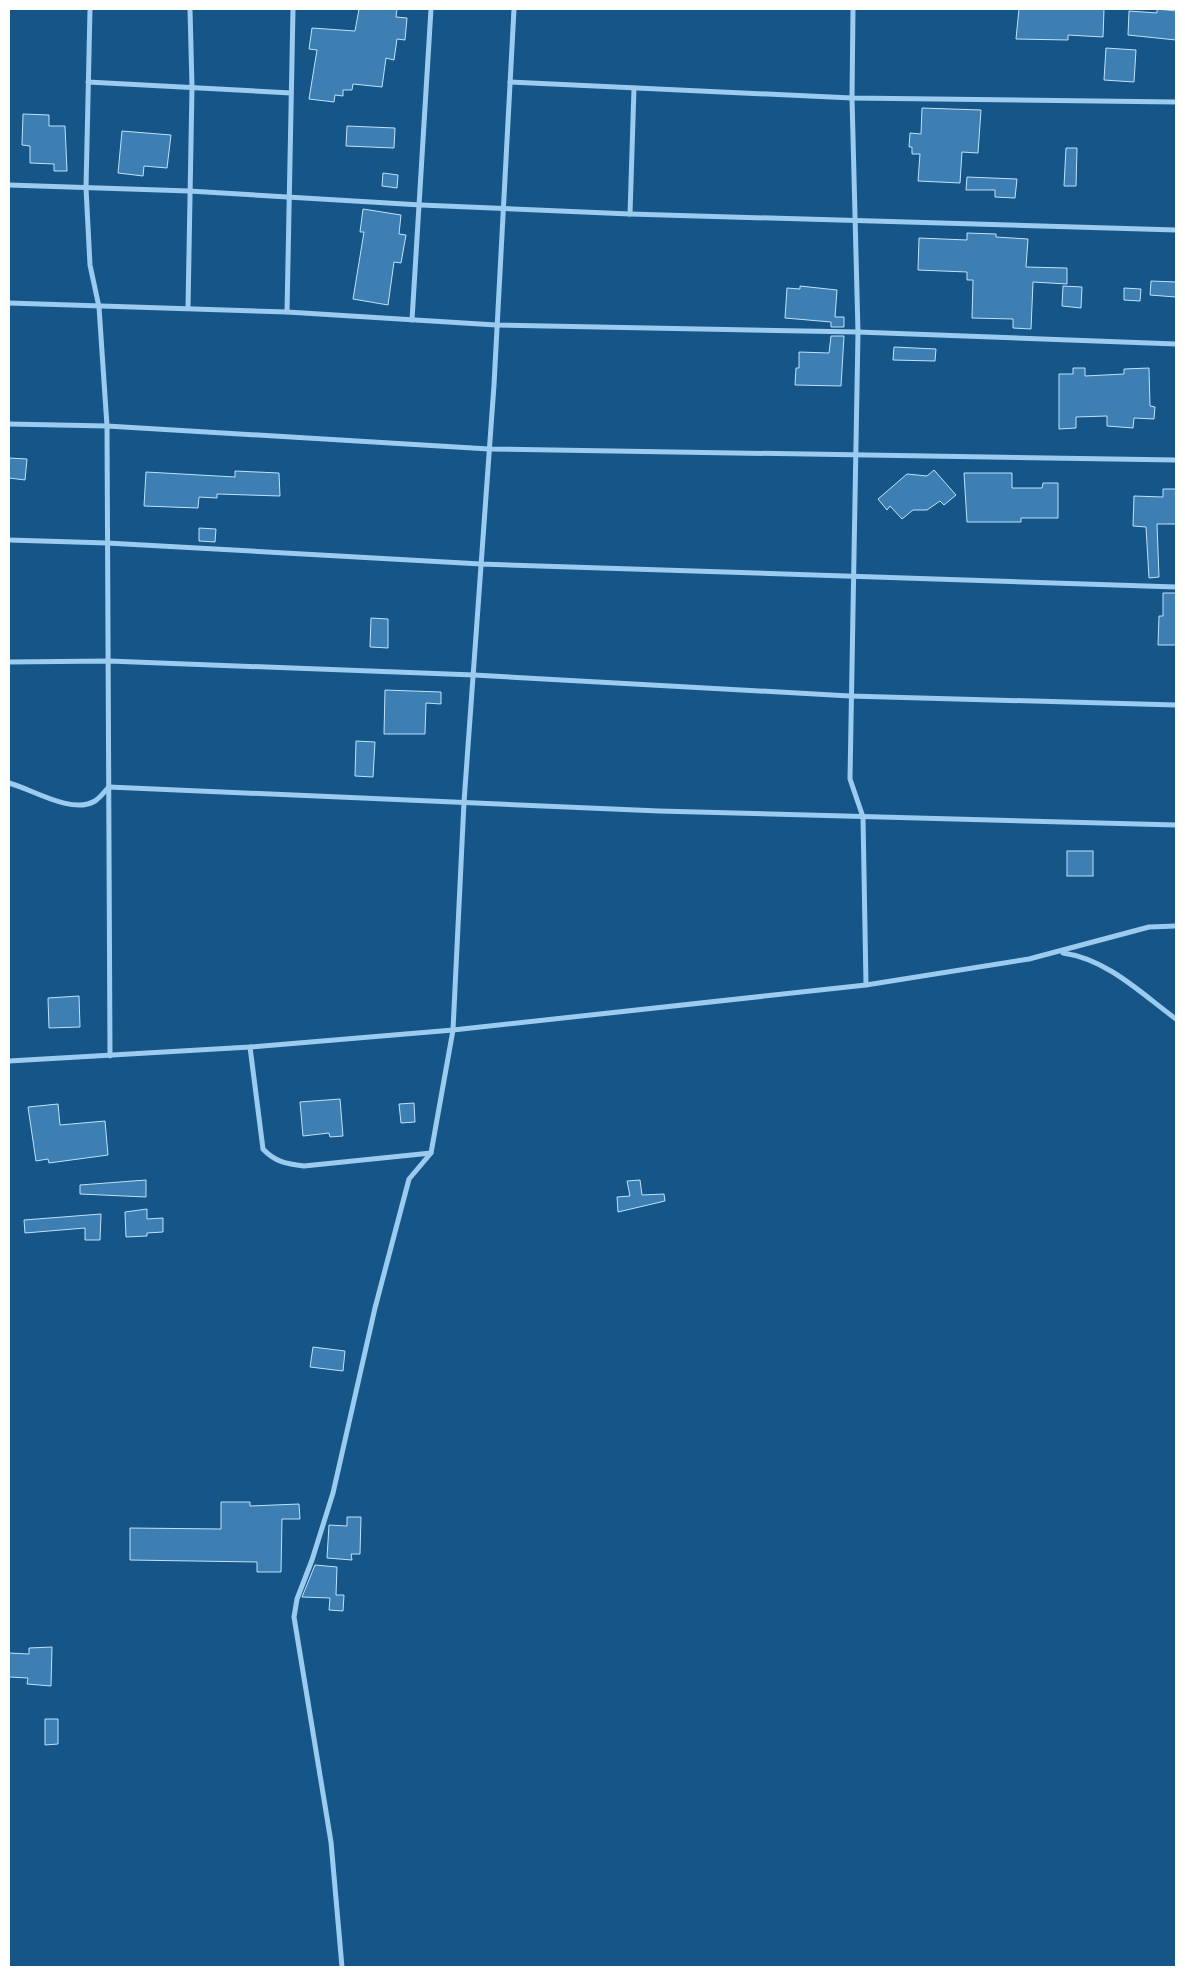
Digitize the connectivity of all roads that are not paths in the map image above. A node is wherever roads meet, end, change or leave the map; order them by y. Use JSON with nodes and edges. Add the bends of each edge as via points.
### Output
{"nodes":[{"id":1,"x":90,"y":9,"type":"edge"},
{"id":2,"x":190,"y":9,"type":"edge"},
{"id":3,"x":294,"y":9,"type":"edge"},
{"id":4,"x":431,"y":9,"type":"edge"},
{"id":5,"x":514,"y":9,"type":"edge"},
{"id":6,"x":853,"y":9,"type":"edge"},
{"id":7,"x":88,"y":82,"type":"junction"},
{"id":8,"x":510,"y":82,"type":"junction"},
{"id":9,"x":192,"y":87,"type":"junction"},
{"id":10,"x":634,"y":88,"type":"junction"},
{"id":11,"x":291,"y":93,"type":"junction"},
{"id":12,"x":852,"y":98,"type":"junction"},
{"id":13,"x":1176,"y":102,"type":"edge"},
{"id":14,"x":9,"y":185,"type":"edge"},
{"id":15,"x":86,"y":188,"type":"junction"},
{"id":16,"x":189,"y":190,"type":"junction"},
{"id":17,"x":291,"y":197,"type":"junction"},
{"id":18,"x":421,"y":205,"type":"junction"},
{"id":19,"x":503,"y":209,"type":"junction"},
{"id":20,"x":630,"y":214,"type":"junction"},
{"id":21,"x":855,"y":222,"type":"junction"},
{"id":22,"x":1176,"y":230,"type":"edge"},
{"id":23,"x":9,"y":303,"type":"edge"},
{"id":24,"x":99,"y":307,"type":"junction"},
{"id":25,"x":188,"y":308,"type":"junction"},
{"id":26,"x":287,"y":312,"type":"junction"},
{"id":27,"x":412,"y":320,"type":"junction"},
{"id":28,"x":496,"y":325,"type":"junction"},
{"id":29,"x":858,"y":332,"type":"junction"},
{"id":30,"x":1176,"y":344,"type":"edge"},
{"id":31,"x":9,"y":424,"type":"edge"},
{"id":32,"x":107,"y":426,"type":"junction"},
{"id":33,"x":489,"y":448,"type":"junction"},
{"id":34,"x":855,"y":455,"type":"junction"},
{"id":35,"x":1176,"y":460,"type":"edge"},
{"id":36,"x":9,"y":540,"type":"edge"},
{"id":37,"x":107,"y":543,"type":"junction"},
{"id":38,"x":481,"y":564,"type":"junction"},
{"id":39,"x":854,"y":576,"type":"junction"},
{"id":40,"x":1176,"y":587,"type":"edge"},
{"id":41,"x":109,"y":661,"type":"junction"},
{"id":42,"x":9,"y":662,"type":"edge"},
{"id":43,"x":474,"y":675,"type":"junction"},
{"id":44,"x":850,"y":696,"type":"junction"},
{"id":45,"x":1176,"y":704,"type":"edge"},
{"id":46,"x":9,"y":783,"type":"edge"},
{"id":47,"x":109,"y":786,"type":"junction"},
{"id":48,"x":464,"y":802,"type":"junction"},
{"id":49,"x":863,"y":817,"type":"junction"},
{"id":50,"x":1176,"y":825,"type":"edge"},
{"id":51,"x":1176,"y":926,"type":"edge"},
{"id":52,"x":1060,"y":952,"type":"junction"},
{"id":53,"x":866,"y":985,"type":"junction"},
{"id":54,"x":1176,"y":1020,"type":"edge"},
{"id":55,"x":453,"y":1030,"type":"junction"},
{"id":56,"x":250,"y":1047,"type":"junction"},
{"id":57,"x":110,"y":1056,"type":"junction"},
{"id":58,"x":9,"y":1061,"type":"edge"},
{"id":59,"x":431,"y":1153,"type":"junction"},
{"id":60,"x":342,"y":1967,"type":"edge"}],
"edges":[{"from":1,"to":7,"type":"street"},
{"from":2,"to":9,"type":"street"},
{"from":3,"to":11,"type":"street"},
{"from":4,"to":18,"type":"street"},
{"from":5,"to":8,"type":"street"},
{"from":6,"to":12,"type":"street"},
{"from":7,"to":9,"type":"street"},
{"from":7,"to":15,"type":"street"},
{"from":8,"to":10,"type":"street"},
{"from":8,"to":19,"type":"street"},
{"from":9,"to":11,"type":"street"},
{"from":9,"to":16,"type":"street"},
{"from":10,"to":12,"type":"street"},
{"from":10,"to":20,"type":"street"},
{"from":11,"to":17,"type":"street"},
{"from":12,"to":13,"type":"street"},
{"from":12,"to":21,"type":"street"},
{"from":14,"to":15,"type":"street"},
{"from":15,"to":16,"type":"street"},
{"from":15,"to":24,"type":"street","via":[[90,265]]},
{"from":16,"to":17,"type":"street"},
{"from":16,"to":25,"type":"street"},
{"from":17,"to":18,"type":"street"},
{"from":17,"to":26,"type":"street"},
{"from":18,"to":19,"type":"street"},
{"from":18,"to":27,"type":"street"},
{"from":19,"to":20,"type":"street"},
{"from":19,"to":28,"type":"street"},
{"from":20,"to":21,"type":"street"},
{"from":21,"to":22,"type":"street"},
{"from":21,"to":29,"type":"street"},
{"from":23,"to":24,"type":"street"},
{"from":24,"to":25,"type":"street"},
{"from":24,"to":32,"type":"street"},
{"from":25,"to":26,"type":"street"},
{"from":26,"to":27,"type":"street"},
{"from":27,"to":28,"type":"street"},
{"from":28,"to":29,"type":"street"},
{"from":28,"to":33,"type":"street"},
{"from":29,"to":30,"type":"street"},
{"from":29,"to":34,"type":"street"},
{"from":31,"to":32,"type":"street"},
{"from":32,"to":33,"type":"street"},
{"from":32,"to":37,"type":"street"},
{"from":33,"to":34,"type":"street"},
{"from":33,"to":38,"type":"street"},
{"from":34,"to":35,"type":"street"},
{"from":34,"to":39,"type":"street"},
{"from":36,"to":37,"type":"street"},
{"from":37,"to":38,"type":"street"},
{"from":37,"to":41,"type":"street"},
{"from":38,"to":39,"type":"street"},
{"from":38,"to":43,"type":"street"},
{"from":39,"to":40,"type":"street"},
{"from":39,"to":44,"type":"street"},
{"from":41,"to":42,"type":"street"},
{"from":41,"to":43,"type":"street"},
{"from":41,"to":47,"type":"street"},
{"from":43,"to":44,"type":"street"},
{"from":43,"to":48,"type":"street"},
{"from":44,"to":45,"type":"street"},
{"from":44,"to":49,"type":"street","via":[[850,779]]},
{"from":46,"to":47,"type":"street","via":[[61,803],[79,805],[95,801]]},
{"from":47,"to":48,"type":"street"},
{"from":47,"to":57,"type":"street"},
{"from":48,"to":49,"type":"street"},
{"from":48,"to":55,"type":"street"},
{"from":49,"to":50,"type":"street"},
{"from":49,"to":53,"type":"street"},
{"from":51,"to":52,"type":"street","via":[[1149,927]]},
{"from":52,"to":53,"type":"street"},
{"from":52,"to":54,"type":"street","via":[[1077,955],[1110,970]]},
{"from":53,"to":55,"type":"street"},
{"from":55,"to":56,"type":"street"},
{"from":55,"to":59,"type":"street"},
{"from":56,"to":57,"type":"street"},
{"from":56,"to":59,"type":"street","via":[[263,1149],[272,1158],[304,1166]]},
{"from":57,"to":58,"type":"street"},
{"from":59,"to":60,"type":"street","via":[[409,1179],[332,1493],[294,1617],[332,1842]]}]}
